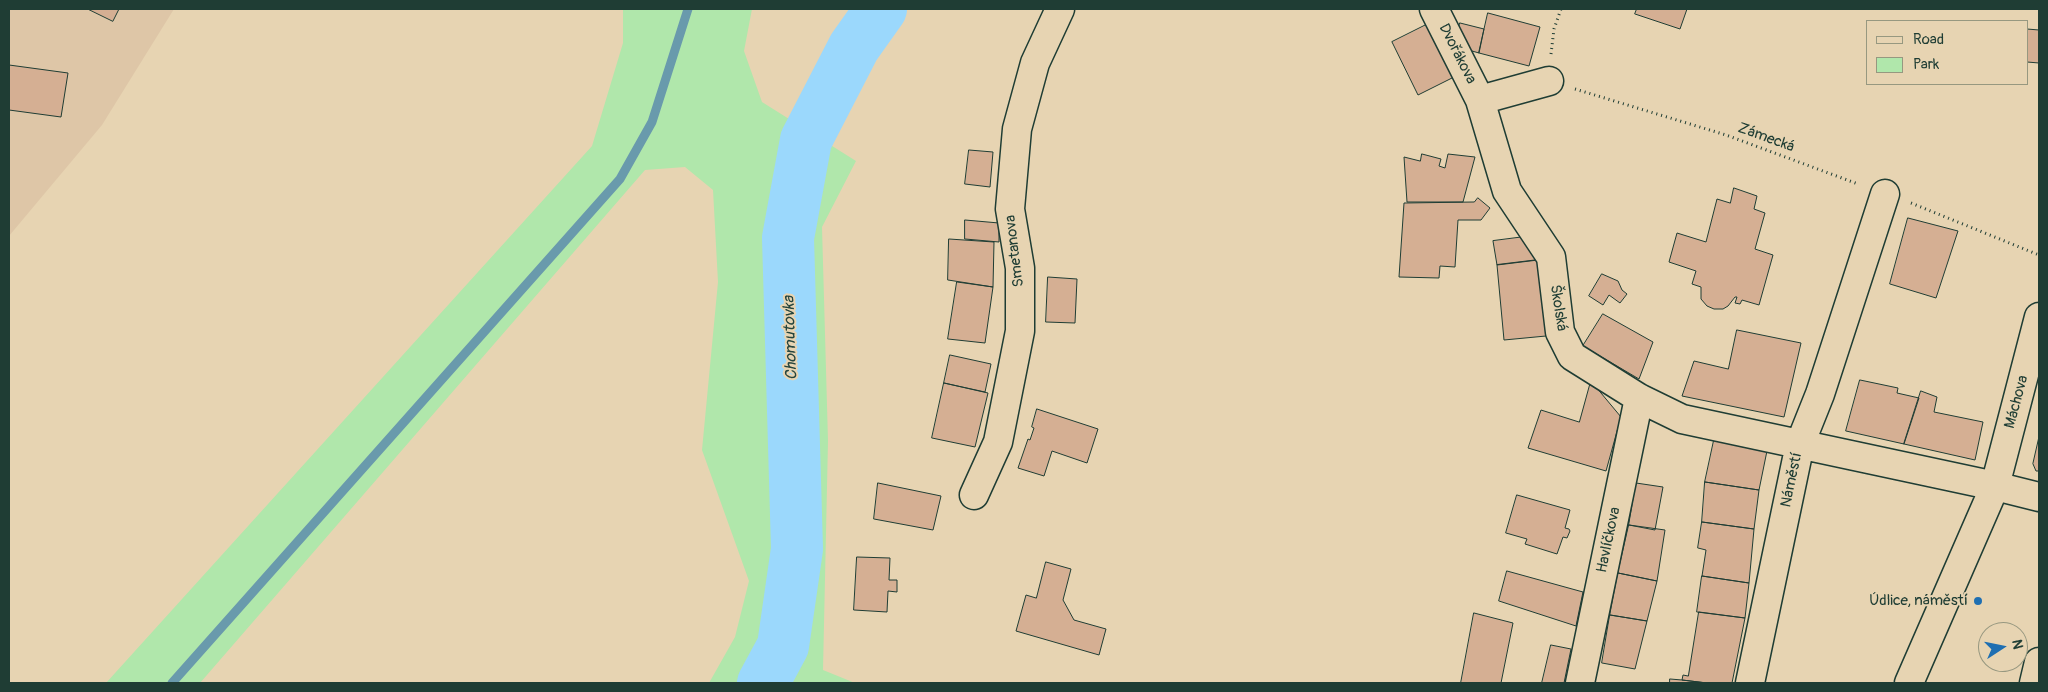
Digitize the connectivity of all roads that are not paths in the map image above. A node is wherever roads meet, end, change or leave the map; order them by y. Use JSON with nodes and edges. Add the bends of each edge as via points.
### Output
{"nodes":[{"id":1,"x":1060,"y":9,"type":"edge"},
{"id":2,"x":1434,"y":9,"type":"edge"},
{"id":3,"x":1549,"y":81,"type":"road end"},
{"id":4,"x":1480,"y":100,"type":"junction"},
{"id":5,"x":1885,"y":194,"type":"road end"},
{"id":6,"x":2039,"y":317,"type":"edge"},
{"id":7,"x":1639,"y":398,"type":"junction"},
{"id":8,"x":1800,"y":444,"type":"junction"},
{"id":9,"x":1995,"y":486,"type":"junction"},
{"id":10,"x":974,"y":494,"type":"dead end"},
{"id":11,"x":2039,"y":497,"type":"edge"},
{"id":12,"x":2039,"y":662,"type":"edge"},
{"id":13,"x":1580,"y":683,"type":"edge"},
{"id":14,"x":1750,"y":683,"type":"edge"},
{"id":15,"x":1909,"y":683,"type":"edge"},
{"id":16,"x":2034,"y":683,"type":"edge"}],
"edges":[{"from":1,"to":10,"type":"street","name":"Smetanova","via":[[1035,63],[1017,129],[1010,209],[1020,268],[1020,331],[998,442]]},
{"from":2,"to":4,"type":"street","name":"Dvořákova"},
{"from":3,"to":4,"type":"street"},
{"from":4,"to":7,"type":"street","name":"Školská","via":[[1507,191],[1551,258],[1560,332],[1572,356]]},
{"from":5,"to":8,"type":"street","via":[[1820,394]]},
{"from":6,"to":9,"type":"street","name":"Máchova"},
{"from":7,"to":8,"type":"street","name":"Školská","via":[[1682,419]]},
{"from":7,"to":13,"type":"street","name":"Havlíčkova"},
{"from":8,"to":9,"type":"street","name":"Náměstí"},
{"from":8,"to":14,"type":"street","name":"Náměstí"},
{"from":9,"to":11,"type":"street","name":"Náměstí"},
{"from":9,"to":15,"type":"street"},
{"from":12,"to":16,"type":"street"}]}
